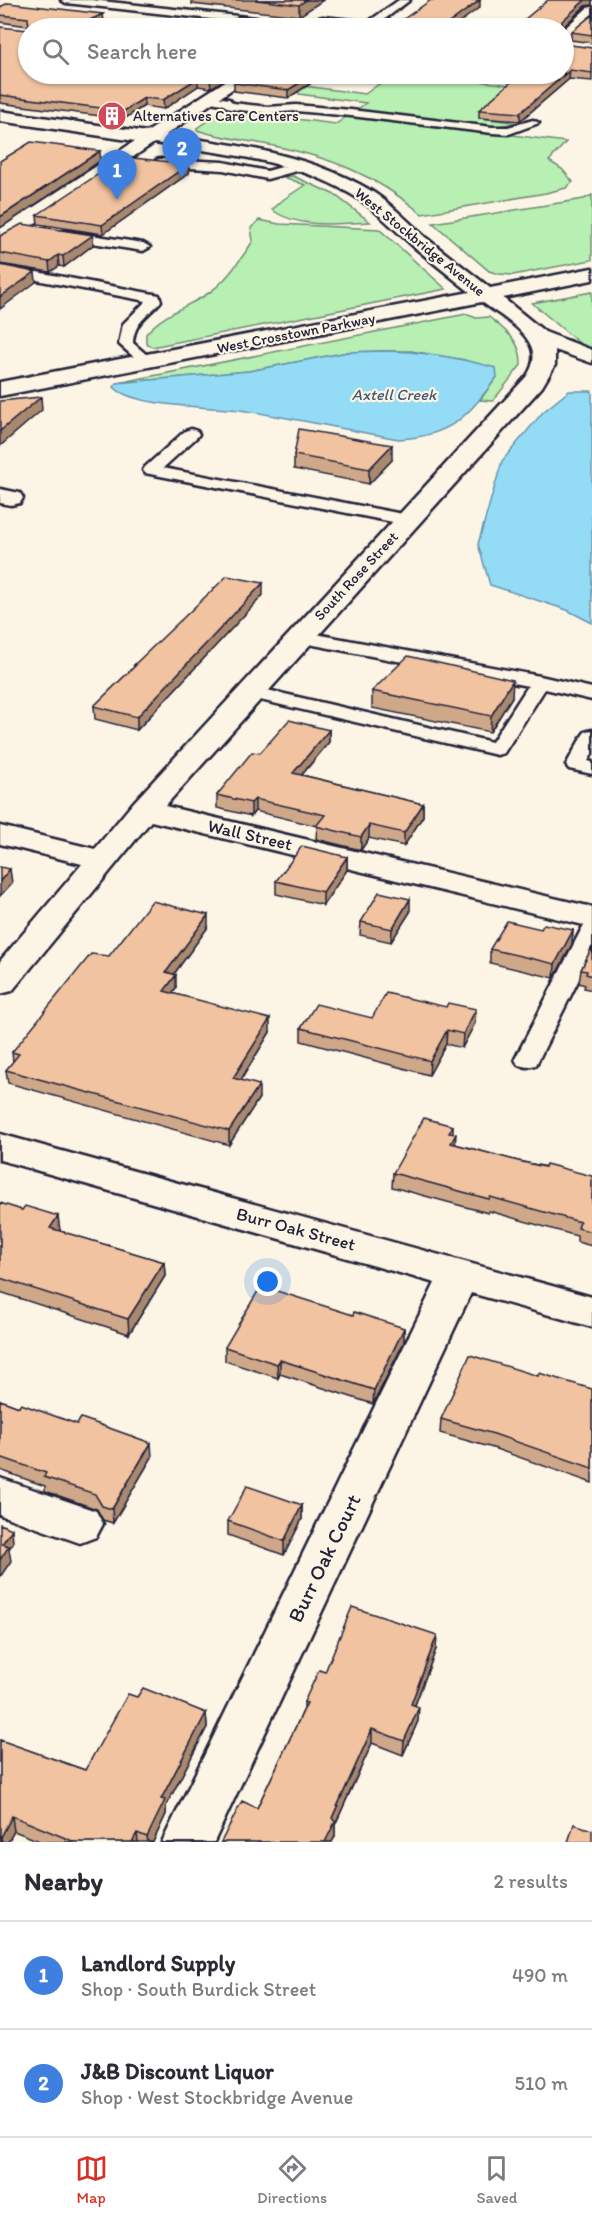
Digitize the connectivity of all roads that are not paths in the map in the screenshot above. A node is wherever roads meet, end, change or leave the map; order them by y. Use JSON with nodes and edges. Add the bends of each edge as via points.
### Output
{"nodes":[{"id":1,"x":66,"y":0,"type":"edge"},
{"id":2,"x":163,"y":0,"type":"edge"},
{"id":3,"x":405,"y":0,"type":"edge"},
{"id":4,"x":148,"y":9,"type":"junction"},
{"id":5,"x":339,"y":11,"type":"dead end"},
{"id":6,"x":592,"y":11,"type":"edge"},
{"id":7,"x":188,"y":14,"type":"junction"},
{"id":8,"x":181,"y":18,"type":"edge"},
{"id":9,"x":224,"y":18,"type":"edge"},
{"id":10,"x":328,"y":18,"type":"edge"},
{"id":11,"x":380,"y":18,"type":"edge"},
{"id":12,"x":574,"y":35,"type":"edge"},
{"id":13,"x":235,"y":84,"type":"edge"},
{"id":14,"x":217,"y":100,"type":"junction"},
{"id":15,"x":0,"y":116,"type":"edge"},
{"id":16,"x":533,"y":123,"type":"dead end"},
{"id":17,"x":153,"y":136,"type":"junction"},
{"id":18,"x":243,"y":151,"type":"junction"},
{"id":19,"x":117,"y":160,"type":"junction"},
{"id":20,"x":223,"y":166,"type":"junction"},
{"id":21,"x":300,"y":166,"type":"junction"},
{"id":22,"x":16,"y":227,"type":"junction"},
{"id":23,"x":34,"y":230,"type":"edge"},
{"id":24,"x":54,"y":233,"type":"edge"},
{"id":25,"x":0,"y":238,"type":"edge"},
{"id":26,"x":143,"y":247,"type":"dead end"},
{"id":27,"x":0,"y":269,"type":"edge"},
{"id":28,"x":592,"y":274,"type":"edge"},
{"id":29,"x":487,"y":296,"type":"junction"},
{"id":30,"x":538,"y":336,"type":"junction"},
{"id":31,"x":592,"y":357,"type":"edge"},
{"id":32,"x":148,"y":362,"type":"junction"},
{"id":33,"x":592,"y":368,"type":"edge"},
{"id":34,"x":557,"y":371,"type":"junction"},
{"id":35,"x":0,"y":389,"type":"edge"},
{"id":36,"x":191,"y":434,"type":"dead end"},
{"id":37,"x":408,"y":520,"type":"junction"},
{"id":38,"x":300,"y":637,"type":"junction"},
{"id":39,"x":540,"y":682,"type":"junction"},
{"id":40,"x":250,"y":692,"type":"junction"},
{"id":41,"x":592,"y":694,"type":"edge"},
{"id":42,"x":592,"y":736,"type":"edge"},
{"id":43,"x":592,"y":768,"type":"edge"},
{"id":44,"x":144,"y":810,"type":"junction"},
{"id":45,"x":0,"y":835,"type":"edge"},
{"id":46,"x":102,"y":860,"type":"junction"},
{"id":47,"x":592,"y":917,"type":"edge"},
{"id":48,"x":592,"y":930,"type":"edge"},
{"id":49,"x":0,"y":983,"type":"edge"},
{"id":50,"x":527,"y":1059,"type":"dead end"},
{"id":51,"x":0,"y":1147,"type":"edge"},
{"id":52,"x":460,"y":1274,"type":"junction"},
{"id":53,"x":592,"y":1312,"type":"edge"},
{"id":54,"x":0,"y":1496,"type":"edge"},
{"id":55,"x":80,"y":1524,"type":"dead end"},
{"id":56,"x":188,"y":1842,"type":"edge"}],
"edges":[{"from":1,"to":4,"type":"lane"},
{"from":2,"to":4,"type":"lane"},
{"from":3,"to":11,"type":"lane"},
{"from":4,"to":7,"type":"lane"},
{"from":5,"to":10,"type":"street"},
{"from":6,"to":12,"type":"street"},
{"from":7,"to":8,"type":"lane"},
{"from":7,"to":9,"type":"lane"},
{"from":13,"to":14,"type":"street"},
{"from":14,"to":16,"type":"lane","via":[[239,107],[351,113],[492,130],[516,129]]},
{"from":14,"to":17,"type":"street"},
{"from":15,"to":17,"type":"street","name":"West Stockbridge Avenue"},
{"from":17,"to":18,"type":"street","name":"West Stockbridge Avenue"},
{"from":17,"to":19,"type":"street"},
{"from":18,"to":20,"type":"lane"},
{"from":18,"to":21,"type":"street","name":"West Stockbridge Avenue"},
{"from":19,"to":20,"type":"lane"},
{"from":19,"to":22,"type":"street"},
{"from":20,"to":21,"type":"lane","via":[[267,175]]},
{"from":21,"to":29,"type":"street","name":"West Stockbridge Avenue","via":[[356,189]]},
{"from":22,"to":23,"type":"lane"},
{"from":22,"to":25,"type":"street"},
{"from":24,"to":26,"type":"lane"},
{"from":27,"to":32,"type":"lane","via":[[154,298],[132,319],[126,332],[126,344]]},
{"from":28,"to":29,"type":"street","name":"West Crosstown Parkway"},
{"from":29,"to":30,"type":"street","name":"West Stockbridge Avenue"},
{"from":29,"to":32,"type":"street","name":"West Crosstown Parkway"},
{"from":30,"to":31,"type":"street","name":"West Stockbridge Avenue"},
{"from":30,"to":34,"type":"street","via":[[547,353],[545,367]]},
{"from":32,"to":35,"type":"street","name":"West Crosstown Parkway"},
{"from":33,"to":34,"type":"street"},
{"from":34,"to":37,"type":"street","name":"South Rose Street","via":[[512,409]]},
{"from":36,"to":37,"type":"lane","via":[[151,470]]},
{"from":37,"to":38,"type":"street","name":"South Rose Street"},
{"from":38,"to":39,"type":"lane"},
{"from":38,"to":40,"type":"street","name":"South Rose Street"},
{"from":39,"to":40,"type":"lane","via":[[497,749]]},
{"from":39,"to":41,"type":"lane"},
{"from":40,"to":44,"type":"street","name":"South Rose Street"},
{"from":42,"to":43,"type":"lane","via":[[576,765]]},
{"from":44,"to":46,"type":"street"},
{"from":44,"to":47,"type":"street","name":"Wall Street"},
{"from":45,"to":46,"type":"street"},
{"from":46,"to":49,"type":"street"},
{"from":48,"to":50,"type":"lane"},
{"from":51,"to":52,"type":"street","name":"Burr Oak Street"},
{"from":52,"to":53,"type":"street","name":"Burr Oak Street"},
{"from":52,"to":56,"type":"street","name":"Burr Oak Court"},
{"from":54,"to":55,"type":"street"}]}
